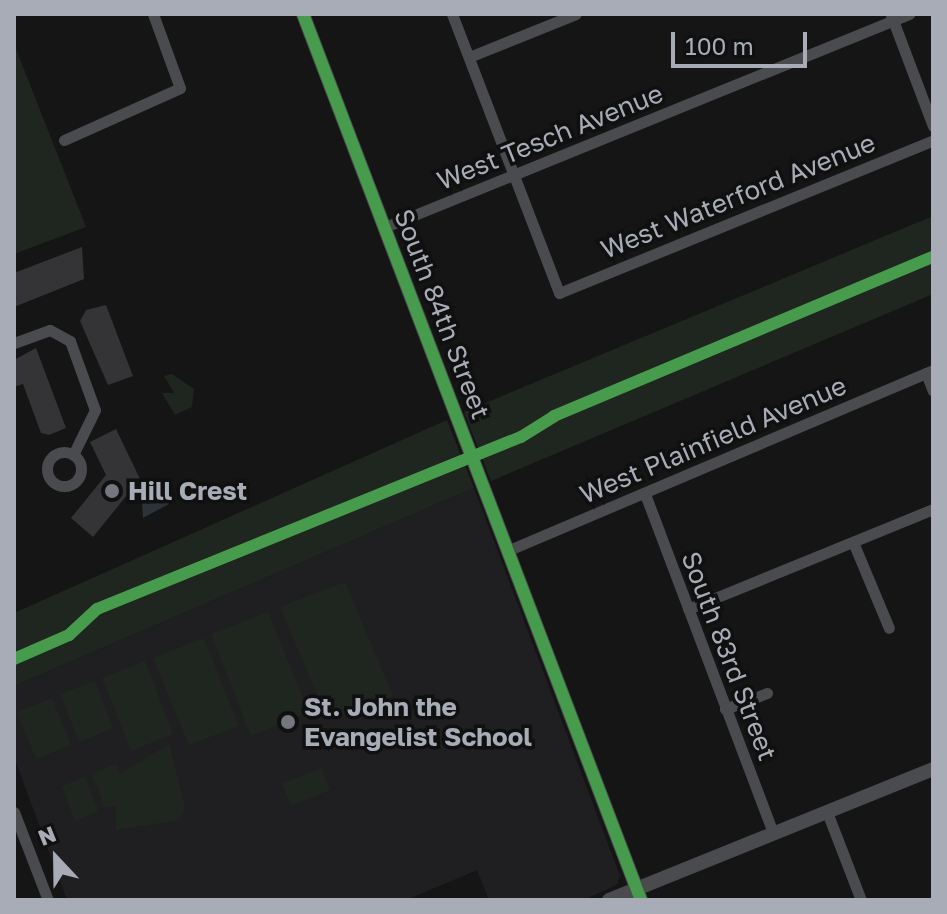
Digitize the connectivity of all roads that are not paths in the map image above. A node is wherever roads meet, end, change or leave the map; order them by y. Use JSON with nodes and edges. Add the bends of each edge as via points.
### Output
{"nodes":[{"id":1,"x":153,"y":14,"type":"edge"},
{"id":2,"x":303,"y":14,"type":"edge"},
{"id":3,"x":452,"y":14,"type":"edge"},
{"id":4,"x":576,"y":14,"type":"edge"},
{"id":5,"x":909,"y":14,"type":"edge"},
{"id":6,"x":892,"y":17,"type":"edge"},
{"id":7,"x":469,"y":57,"type":"junction"},
{"id":8,"x":933,"y":126,"type":"edge"},
{"id":9,"x":64,"y":140,"type":"dead end"},
{"id":10,"x":933,"y":140,"type":"edge"},
{"id":11,"x":514,"y":175,"type":"junction"},
{"id":12,"x":385,"y":227,"type":"junction"},
{"id":13,"x":14,"y":343,"type":"edge"},
{"id":14,"x":930,"y":372,"type":"edge"},
{"id":15,"x":933,"y":391,"type":"edge"},
{"id":16,"x":73,"y":455,"type":"dead end"},
{"id":17,"x":645,"y":494,"type":"junction"},
{"id":18,"x":933,"y":509,"type":"edge"},
{"id":19,"x":853,"y":542,"type":"junction"},
{"id":20,"x":509,"y":550,"type":"junction"},
{"id":21,"x":688,"y":609,"type":"junction"},
{"id":22,"x":889,"y":628,"type":"dead end"},
{"id":23,"x":767,"y":693,"type":"dead end"},
{"id":24,"x":725,"y":709,"type":"junction"},
{"id":25,"x":933,"y":769,"type":"edge"},
{"id":26,"x":14,"y":812,"type":"edge"},
{"id":27,"x":827,"y":812,"type":"junction"},
{"id":28,"x":773,"y":833,"type":"junction"},
{"id":29,"x":639,"y":894,"type":"edge"},
{"id":30,"x":48,"y":900,"type":"edge"},
{"id":31,"x":609,"y":900,"type":"edge"},
{"id":32,"x":861,"y":900,"type":"edge"}],
"edges":[{"from":1,"to":9,"type":"street","via":[[180,88]]},
{"from":2,"to":12,"type":"street","name":"South 84th Street"},
{"from":3,"to":7,"type":"street"},
{"from":4,"to":7,"type":"street"},
{"from":5,"to":6,"type":"street","name":"West Tesch Avenue"},
{"from":6,"to":8,"type":"street"},
{"from":6,"to":11,"type":"street","name":"West Tesch Avenue"},
{"from":7,"to":11,"type":"street"},
{"from":10,"to":11,"type":"street","name":"West Waterford Avenue","via":[[559,293]]},
{"from":11,"to":12,"type":"street","name":"West Tesch Avenue"},
{"from":12,"to":20,"type":"street","name":"South 84th Street"},
{"from":13,"to":16,"type":"street","via":[[50,330],[70,341],[95,410]]},
{"from":14,"to":15,"type":"street"},
{"from":14,"to":17,"type":"street","name":"West Plainfield Avenue"},
{"from":17,"to":20,"type":"street","name":"West Plainfield Avenue"},
{"from":17,"to":21,"type":"street","name":"South 83rd Street"},
{"from":18,"to":19,"type":"street"},
{"from":19,"to":21,"type":"street"},
{"from":19,"to":22,"type":"street"},
{"from":20,"to":29,"type":"street","name":"South 84th Street"},
{"from":21,"to":24,"type":"street","name":"South 83rd Street"},
{"from":23,"to":24,"type":"street"},
{"from":24,"to":28,"type":"street","name":"South 83rd Street"},
{"from":25,"to":27,"type":"street"},
{"from":26,"to":30,"type":"street"},
{"from":27,"to":28,"type":"street"},
{"from":27,"to":32,"type":"street"},
{"from":28,"to":29,"type":"street"},
{"from":29,"to":31,"type":"street"}]}
